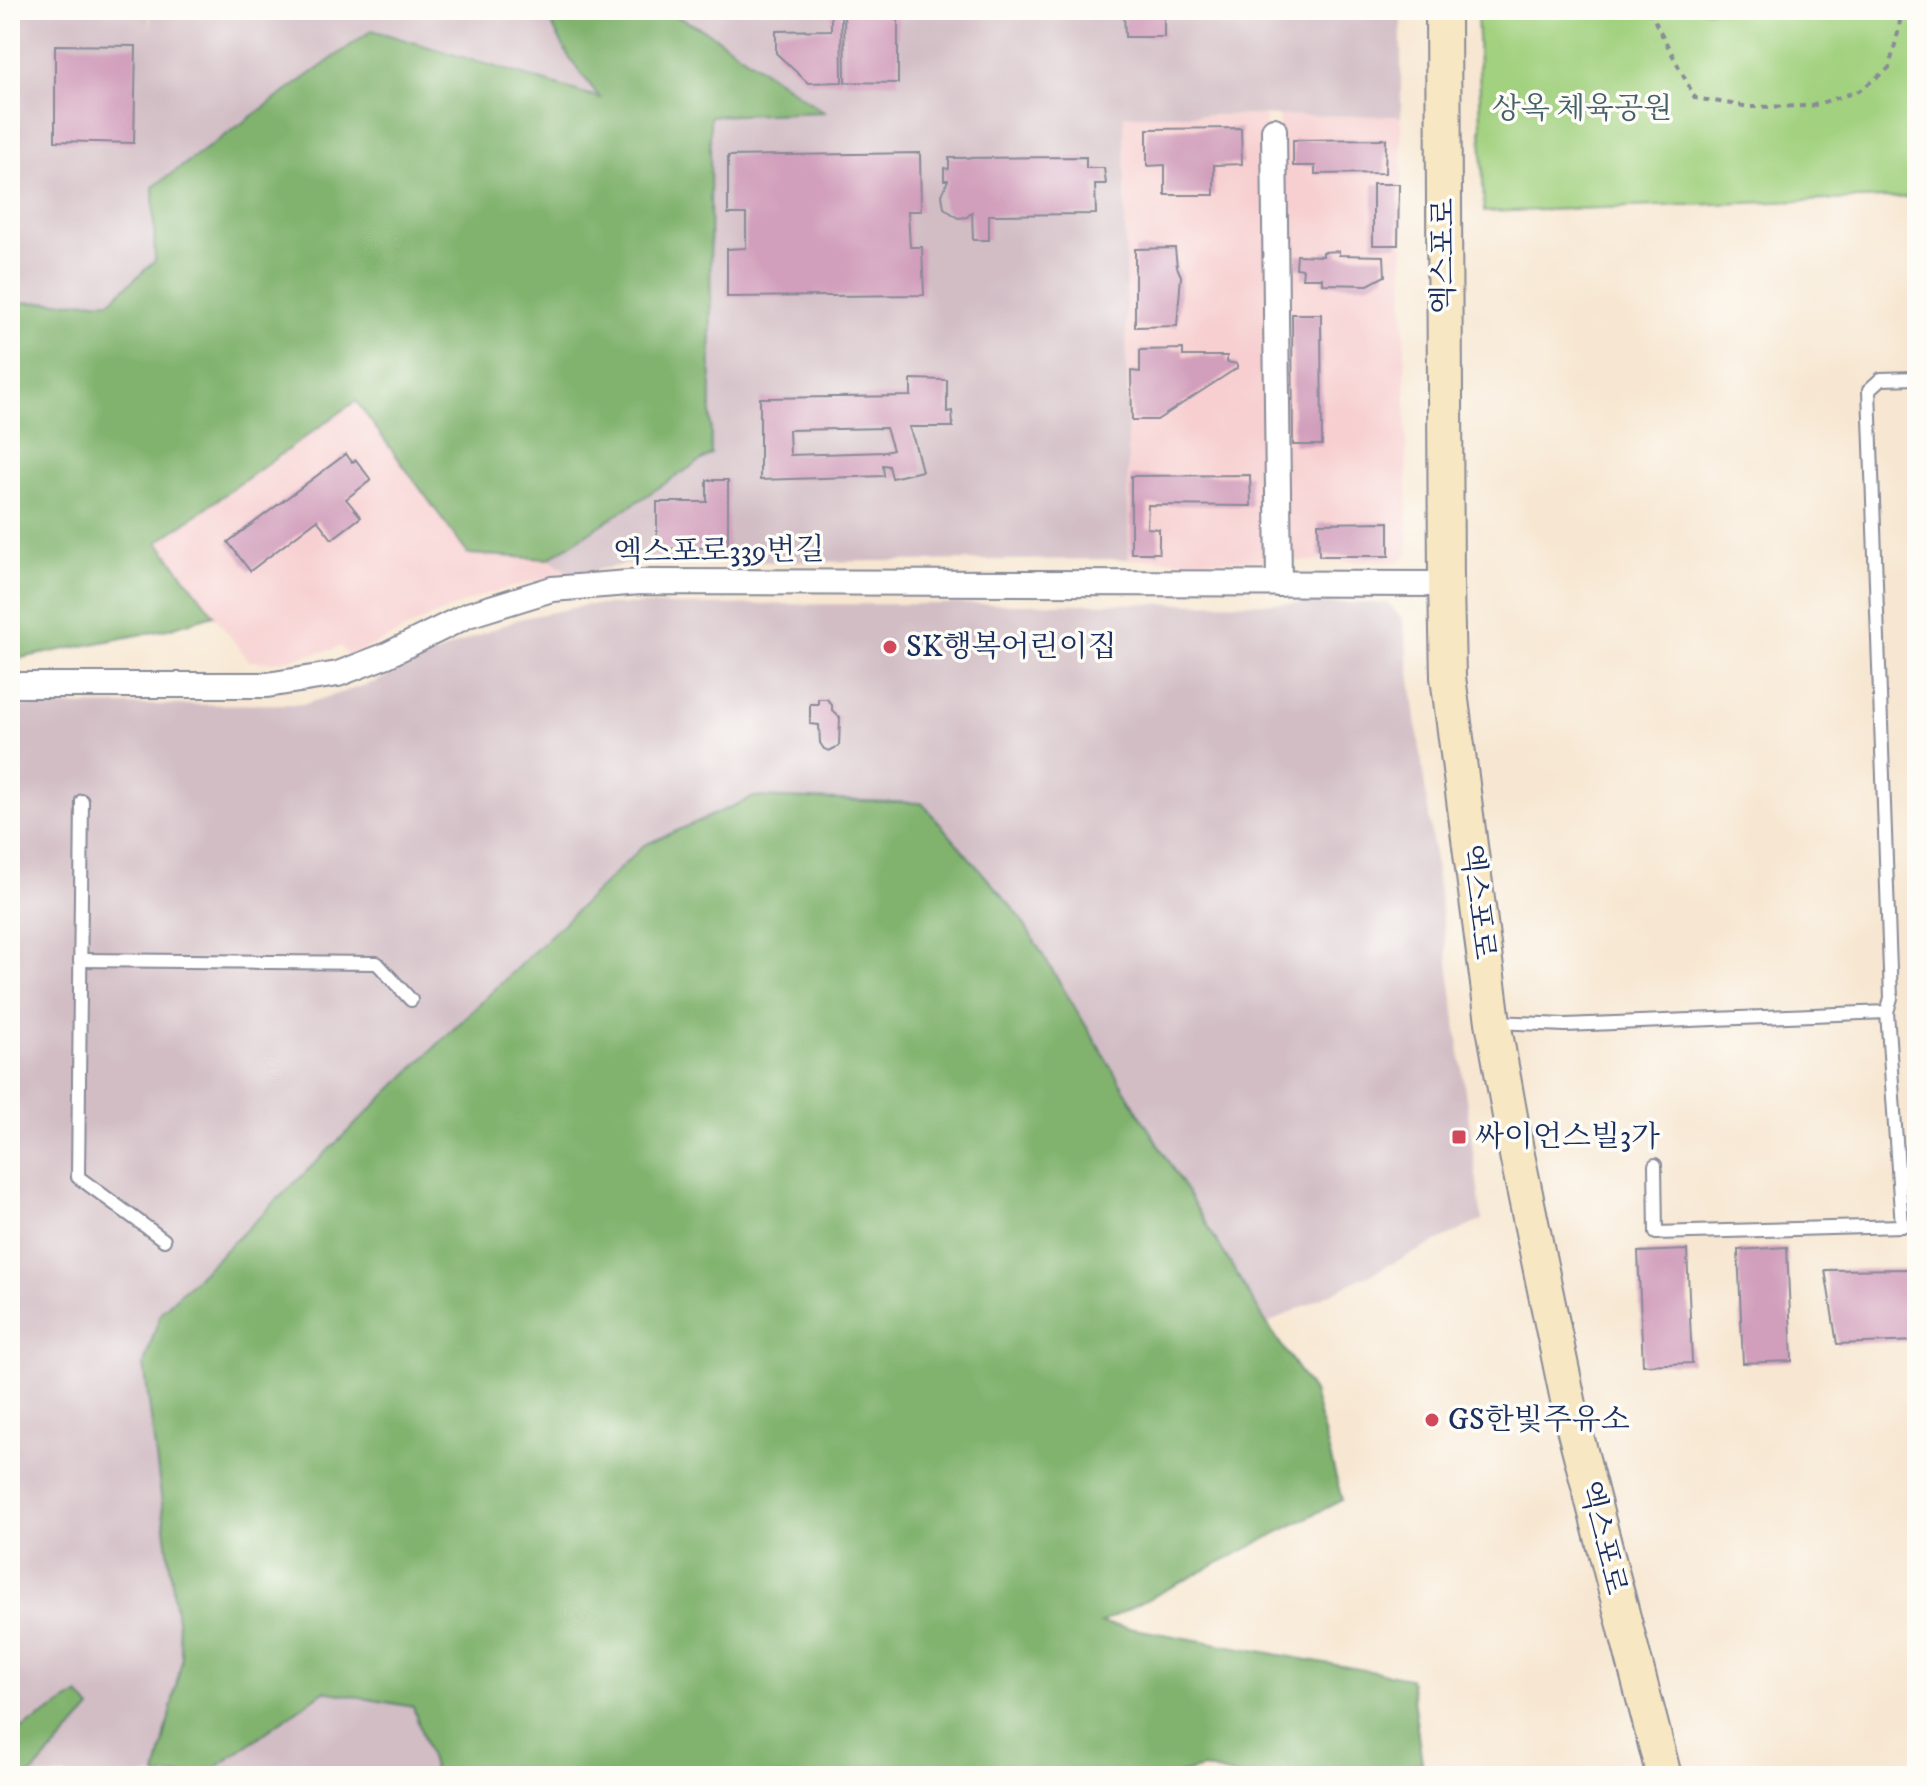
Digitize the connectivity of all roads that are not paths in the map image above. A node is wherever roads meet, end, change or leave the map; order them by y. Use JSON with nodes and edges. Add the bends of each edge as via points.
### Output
{"nodes":[{"id":1,"x":1443,"y":10,"type":"edge"},
{"id":2,"x":1274,"y":130,"type":"dead end"},
{"id":3,"x":1917,"y":378,"type":"edge"},
{"id":4,"x":1279,"y":584,"type":"junction"},
{"id":5,"x":1446,"y":584,"type":"junction"},
{"id":6,"x":10,"y":685,"type":"edge"},
{"id":7,"x":82,"y":801,"type":"dead end"},
{"id":8,"x":80,"y":960,"type":"junction"},
{"id":9,"x":411,"y":1000,"type":"dead end"},
{"id":10,"x":1887,"y":1012,"type":"junction"},
{"id":11,"x":1493,"y":1022,"type":"junction"},
{"id":12,"x":1655,"y":1165,"type":"dead end"},
{"id":13,"x":1917,"y":1225,"type":"edge"},
{"id":14,"x":1902,"y":1226,"type":"junction"},
{"id":15,"x":164,"y":1240,"type":"dead end"},
{"id":16,"x":1664,"y":1776,"type":"edge"}],
"edges":[{"from":1,"to":5,"type":"main road","name":"엑스포로"},
{"from":2,"to":4,"type":"street"},
{"from":3,"to":10,"type":"lane","via":[[1881,379],[1869,390],[1891,998]]},
{"from":4,"to":5,"type":"street","name":"엑스포로339번길"},
{"from":4,"to":6,"type":"street","name":"엑스포로339번길","via":[[641,582],[552,589],[468,615],[338,674],[267,685]]},
{"from":5,"to":11,"type":"main road","name":"엑스포로","via":[[1448,677]]},
{"from":7,"to":8,"type":"lane"},
{"from":8,"to":9,"type":"lane","via":[[377,963]]},
{"from":8,"to":15,"type":"lane","via":[[78,1177]]},
{"from":10,"to":11,"type":"lane","via":[[1565,1025]]},
{"from":10,"to":14,"type":"lane"},
{"from":11,"to":16,"type":"main road","name":"엑스포로","via":[[1573,1424]]},
{"from":12,"to":14,"type":"lane","via":[[1656,1233]]},
{"from":13,"to":14,"type":"lane"}]}
